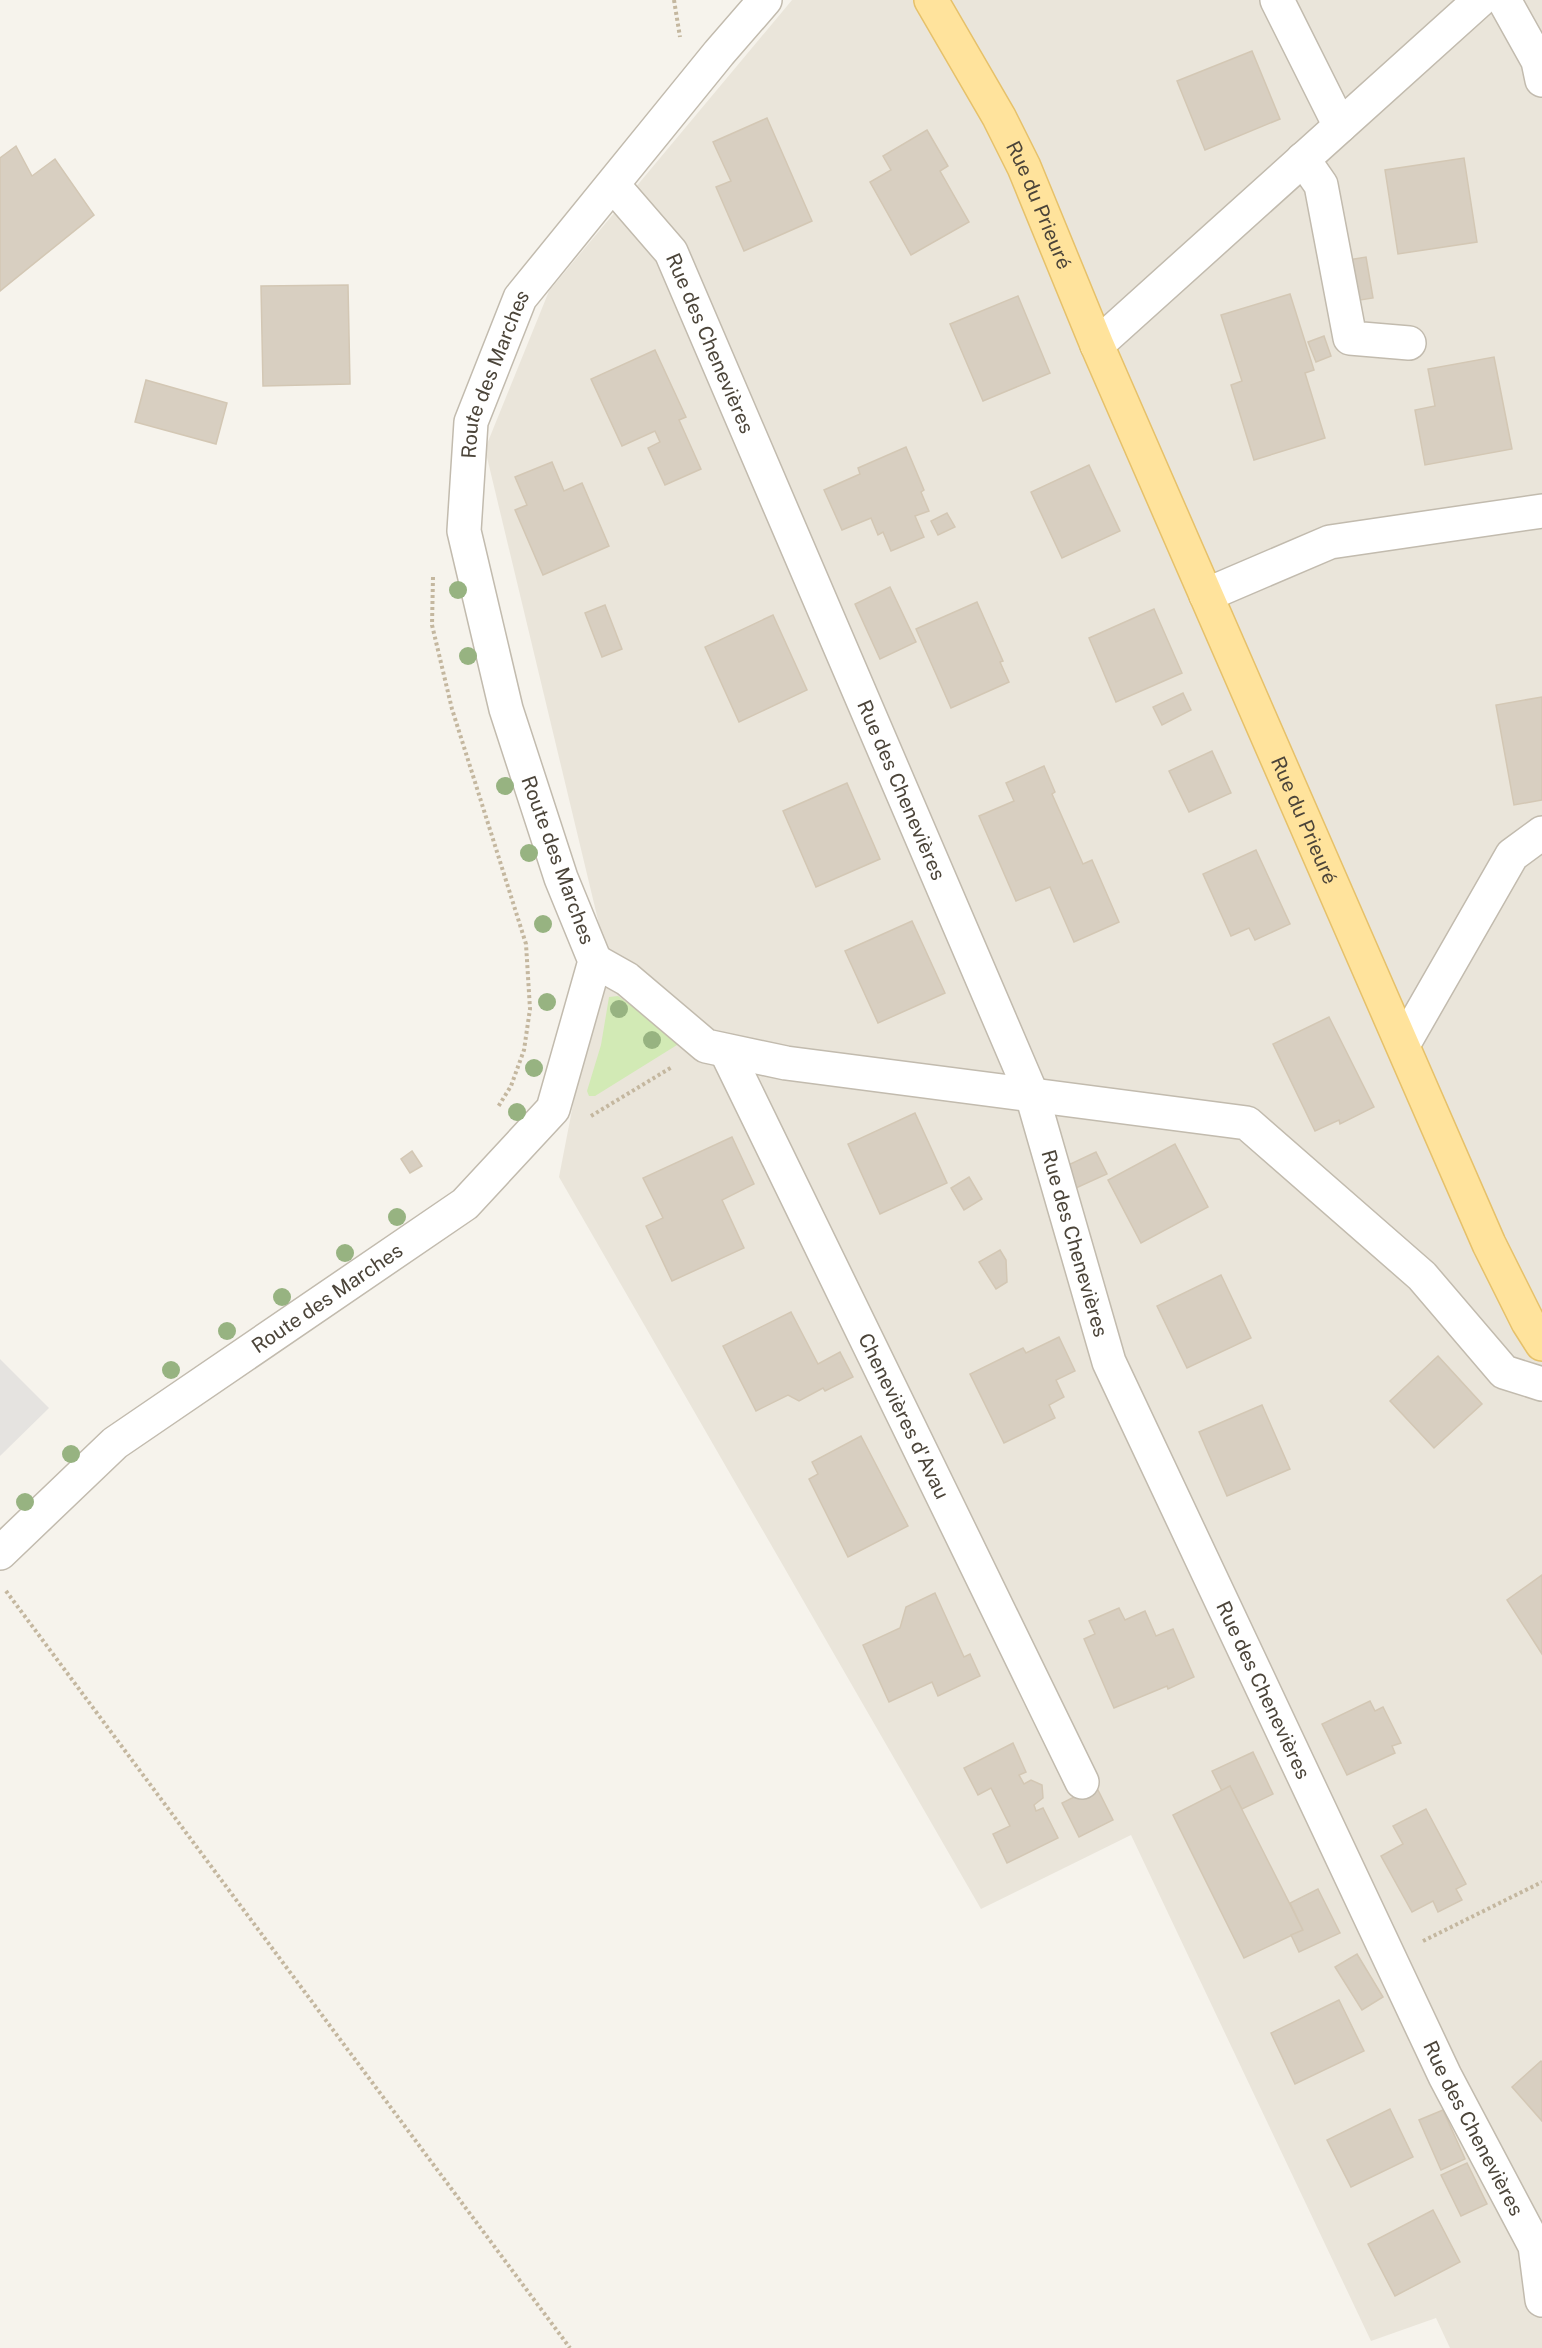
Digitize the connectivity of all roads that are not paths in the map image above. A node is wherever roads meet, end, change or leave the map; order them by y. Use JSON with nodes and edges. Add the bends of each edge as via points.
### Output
{"nodes":[{"id":1,"x":734,"y":0,"type":"edge"},
{"id":2,"x":765,"y":0,"type":"edge"},
{"id":3,"x":909,"y":0,"type":"edge"},
{"id":4,"x":931,"y":0,"type":"edge"},
{"id":5,"x":1277,"y":0,"type":"edge"},
{"id":6,"x":1480,"y":0,"type":"edge"},
{"id":7,"x":1504,"y":0,"type":"edge"},
{"id":8,"x":719,"y":53,"type":"junction"},
{"id":9,"x":972,"y":69,"type":"junction"},
{"id":10,"x":1542,"y":80,"type":"edge"},
{"id":11,"x":1340,"y":126,"type":"junction"},
{"id":12,"x":1303,"y":159,"type":"junction"},
{"id":13,"x":613,"y":185,"type":"junction"},
{"id":14,"x":1409,"y":343,"type":"dead end"},
{"id":15,"x":1097,"y":345,"type":"junction"},
{"id":16,"x":1542,"y":511,"type":"edge"},
{"id":17,"x":1206,"y":595,"type":"junction"},
{"id":18,"x":1542,"y":833,"type":"edge"},
{"id":19,"x":595,"y":961,"type":"junction"},
{"id":20,"x":1403,"y":1045,"type":"junction"},
{"id":21,"x":716,"y":1048,"type":"junction"},
{"id":22,"x":1032,"y":1095,"type":"junction"},
{"id":23,"x":1542,"y":1344,"type":"edge"},
{"id":24,"x":1542,"y":1384,"type":"edge"},
{"id":25,"x":0,"y":1553,"type":"edge"},
{"id":26,"x":1082,"y":1782,"type":"dead end"},
{"id":27,"x":1542,"y":2300,"type":"edge"}],
"edges":[{"from":1,"to":8,"type":"street","name":"Route des Marches"},
{"from":2,"to":8,"type":"street","name":"Route des Marches"},
{"from":3,"to":9,"type":"main road","name":"Rue du Prieuré","via":[[950,40]]},
{"from":4,"to":9,"type":"main road","name":"Rue du Prieuré"},
{"from":5,"to":11,"type":"street"},
{"from":6,"to":11,"type":"street"},
{"from":7,"to":10,"type":"street","via":[[1538,61]]},
{"from":8,"to":13,"type":"street","name":"Route des Marches"},
{"from":9,"to":15,"type":"main road","name":"Rue du Prieuré","via":[[1024,167]]},
{"from":11,"to":12,"type":"street"},
{"from":12,"to":14,"type":"street","via":[[1321,185],[1350,338]]},
{"from":12,"to":15,"type":"street"},
{"from":13,"to":19,"type":"street","name":"Route des Marches","via":[[520,298],[471,422],[464,531],[506,709],[561,878]]},
{"from":13,"to":22,"type":"street","name":"Rue des Chenevières","via":[[671,252]]},
{"from":15,"to":17,"type":"main road","name":"Rue du Prieuré"},
{"from":16,"to":17,"type":"street","via":[[1330,542]]},
{"from":17,"to":20,"type":"main road","name":"Rue du Prieuré"},
{"from":18,"to":20,"type":"street","via":[[1512,855]]},
{"from":19,"to":21,"type":"street","via":[[627,979]]},
{"from":19,"to":25,"type":"street","name":"Route des Marches","via":[[553,1109],[465,1204],[115,1443]]},
{"from":20,"to":23,"type":"main road","name":"Rue du Prieuré","via":[[1489,1244]]},
{"from":21,"to":22,"type":"street","via":[[786,1063]]},
{"from":21,"to":26,"type":"street","name":"Chenevières d'Avau"},
{"from":22,"to":24,"type":"street","via":[[1247,1123],[1422,1276],[1504,1372]]},
{"from":22,"to":27,"type":"street","name":"Rue des Chenevières","via":[[1109,1362],[1445,2076],[1535,2246]]}]}
